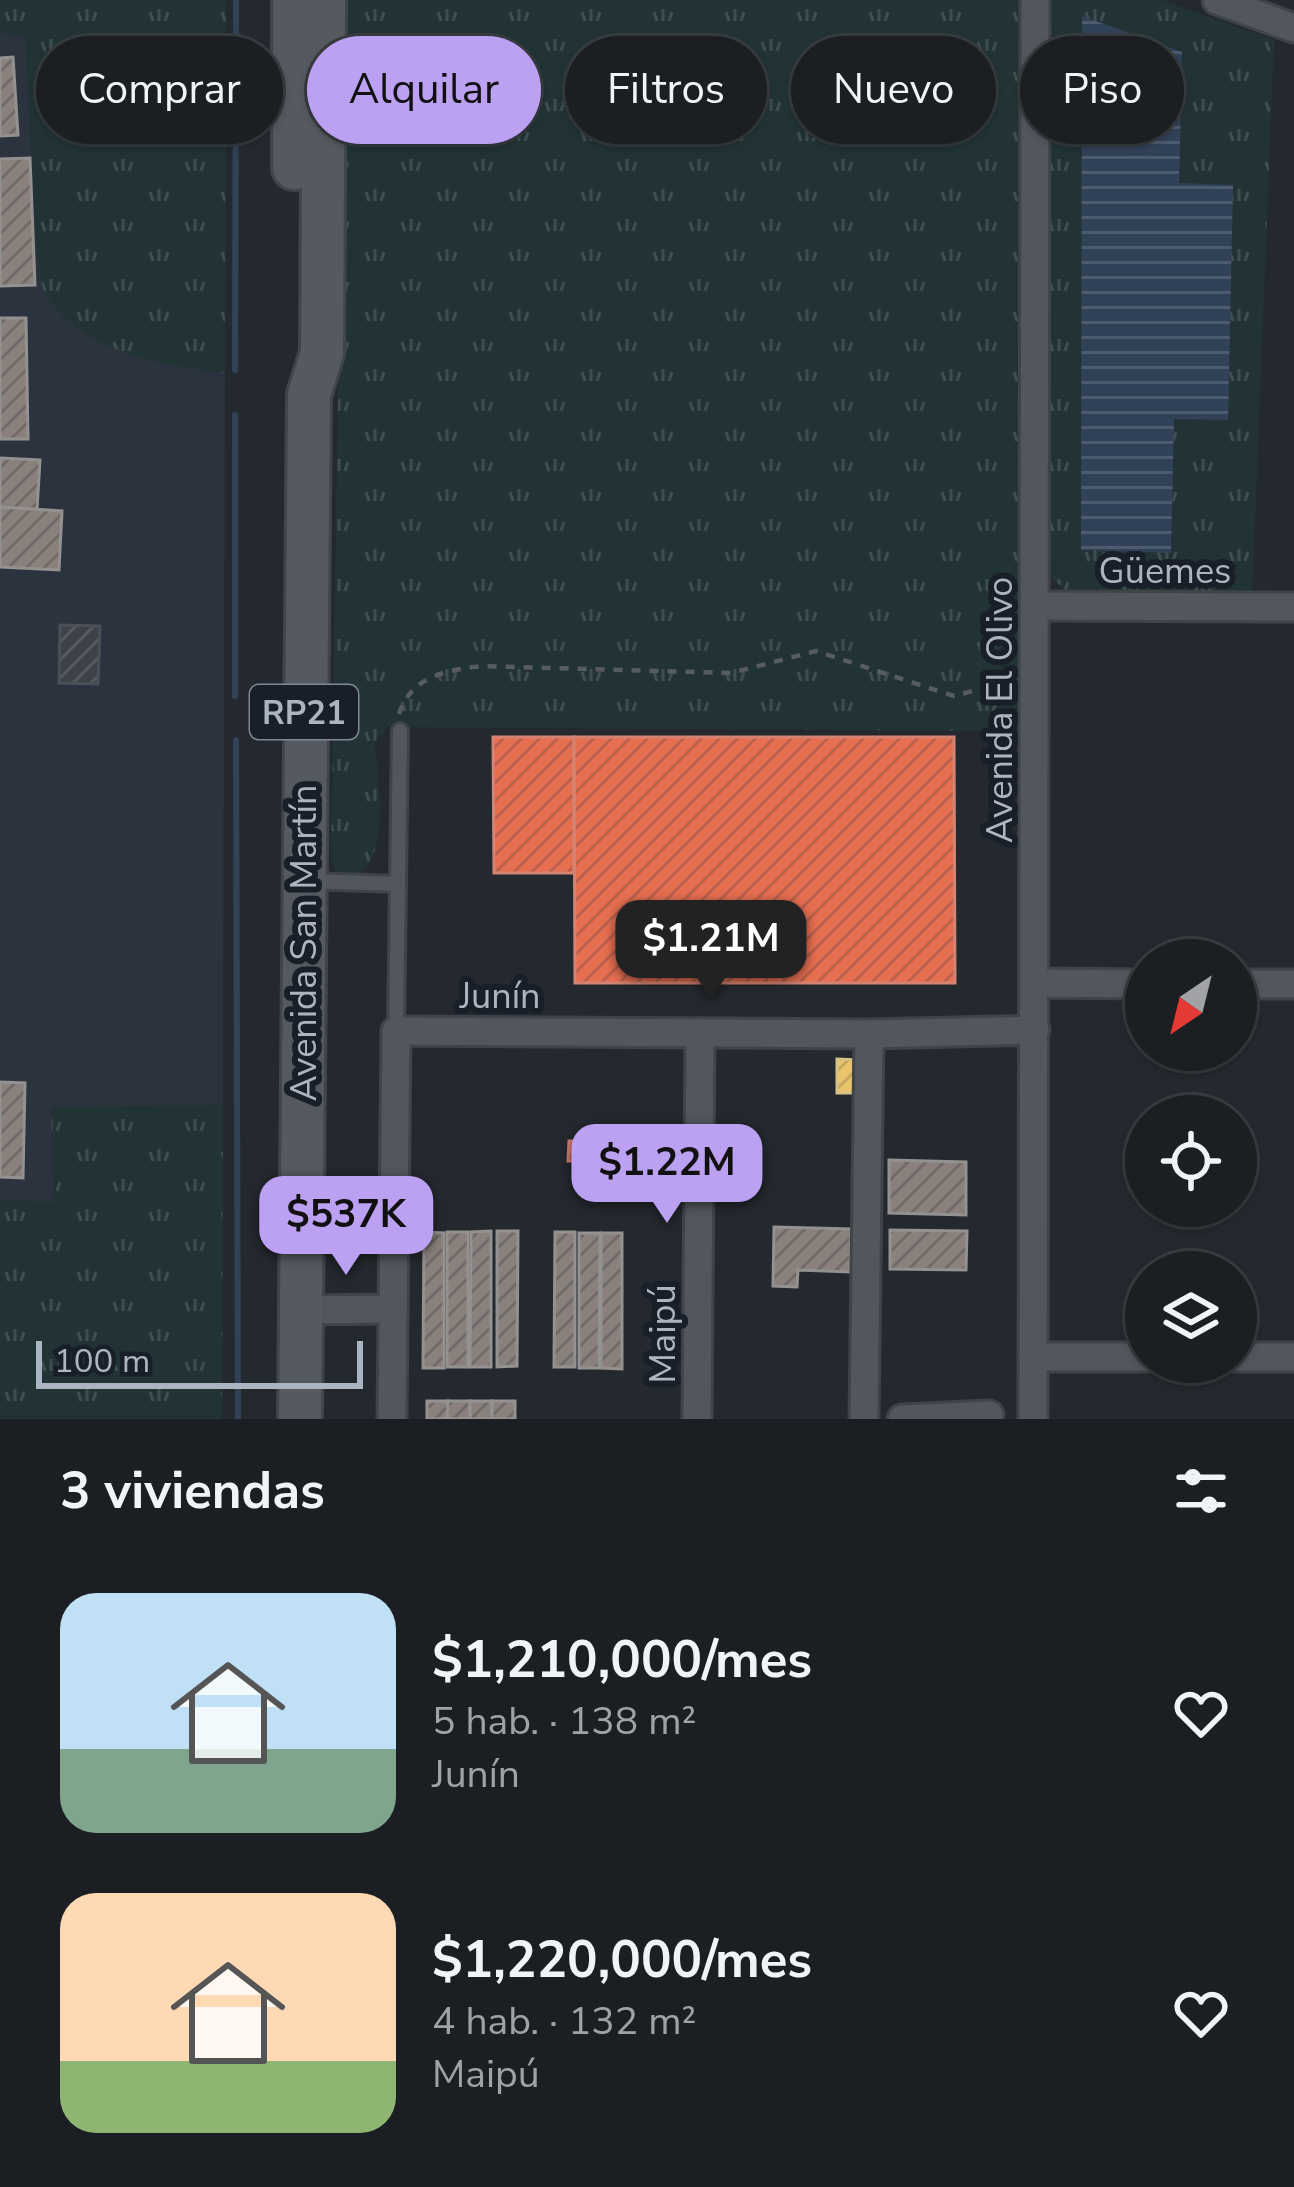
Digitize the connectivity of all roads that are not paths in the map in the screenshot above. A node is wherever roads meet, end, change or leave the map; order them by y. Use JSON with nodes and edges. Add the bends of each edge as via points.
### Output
{"nodes":[{"id":1,"x":294,"y":0,"type":"edge"},
{"id":2,"x":324,"y":0,"type":"edge"},
{"id":3,"x":1035,"y":0,"type":"edge"},
{"id":4,"x":1217,"y":0,"type":"edge"},
{"id":5,"x":1294,"y":28,"type":"edge"},
{"id":6,"x":309,"y":395,"type":"junction"},
{"id":7,"x":1035,"y":606,"type":"junction"},
{"id":8,"x":1294,"y":607,"type":"edge"},
{"id":9,"x":400,"y":731,"type":"road end"},
{"id":10,"x":303,"y":881,"type":"junction"},
{"id":11,"x":398,"y":884,"type":"junction"},
{"id":12,"x":1035,"y":983,"type":"junction"},
{"id":13,"x":1125,"y":983,"type":"edge"},
{"id":14,"x":1257,"y":984,"type":"edge"},
{"id":15,"x":1294,"y":984,"type":"edge"},
{"id":16,"x":396,"y":1030,"type":"junction"},
{"id":17,"x":1035,"y":1030,"type":"junction"},
{"id":18,"x":700,"y":1033,"type":"junction"},
{"id":19,"x":869,"y":1034,"type":"junction"},
{"id":20,"x":393,"y":1309,"type":"junction"},
{"id":21,"x":301,"y":1310,"type":"junction"},
{"id":22,"x":1033,"y":1357,"type":"junction"},
{"id":23,"x":1125,"y":1357,"type":"edge"},
{"id":24,"x":1257,"y":1357,"type":"edge"},
{"id":25,"x":1294,"y":1357,"type":"edge"},
{"id":26,"x":989,"y":1415,"type":"dead end"},
{"id":27,"x":300,"y":1419,"type":"edge"},
{"id":28,"x":392,"y":1419,"type":"edge"},
{"id":29,"x":697,"y":1419,"type":"edge"},
{"id":30,"x":864,"y":1419,"type":"edge"},
{"id":31,"x":902,"y":1419,"type":"edge"},
{"id":32,"x":1033,"y":1419,"type":"edge"}],
"edges":[{"from":1,"to":6,"type":"main road","name":"Avenida San Martín","number":"RP21","via":[[295,345]]},
{"from":2,"to":6,"type":"main road","name":"Avenida San Martín","number":"RP21","via":[[322,353]]},
{"from":3,"to":7,"type":"street","name":"Avenida El Olivo"},
{"from":4,"to":5,"type":"street"},
{"from":6,"to":10,"type":"main road","name":"Avenida San Martín","number":"RP21"},
{"from":7,"to":8,"type":"street","name":"Güemes"},
{"from":7,"to":12,"type":"street","name":"Avenida El Olivo"},
{"from":9,"to":11,"type":"lane"},
{"from":10,"to":11,"type":"lane"},
{"from":10,"to":21,"type":"main road","name":"Avenida San Martín","number":"RP21"},
{"from":11,"to":16,"type":"lane"},
{"from":12,"to":13,"type":"street"},
{"from":12,"to":17,"type":"street","name":"Avenida El Olivo"},
{"from":14,"to":15,"type":"street"},
{"from":16,"to":18,"type":"street","name":"Junín"},
{"from":16,"to":20,"type":"street"},
{"from":17,"to":19,"type":"street","name":"Junín"},
{"from":17,"to":22,"type":"street","name":"Avenida El Olivo"},
{"from":18,"to":19,"type":"street","name":"Junín"},
{"from":18,"to":29,"type":"street","name":"Maipú"},
{"from":19,"to":30,"type":"street"},
{"from":20,"to":21,"type":"street"},
{"from":20,"to":28,"type":"street"},
{"from":21,"to":27,"type":"main road","name":"Avenida San Martín","number":"RP21"},
{"from":22,"to":23,"type":"street"},
{"from":22,"to":32,"type":"street","name":"Avenida El Olivo"},
{"from":24,"to":25,"type":"street"},
{"from":26,"to":31,"type":"street"}]}
